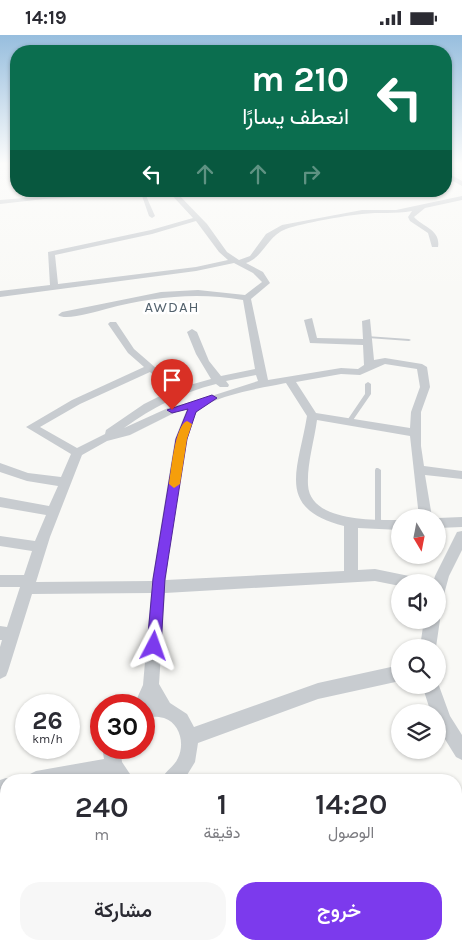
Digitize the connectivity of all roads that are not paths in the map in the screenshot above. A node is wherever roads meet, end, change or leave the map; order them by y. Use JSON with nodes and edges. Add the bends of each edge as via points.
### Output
{"nodes":[{"id":1,"x":148,"y":207,"type":"edge"},
{"id":2,"x":184,"y":207,"type":"edge"},
{"id":3,"x":422,"y":207,"type":"joint"},
{"id":4,"x":152,"y":216,"type":"dead end"},
{"id":5,"x":197,"y":219,"type":"junction"},
{"id":6,"x":434,"y":245,"type":"dead end"},
{"id":7,"x":237,"y":262,"type":"junction"},
{"id":8,"x":54,"y":286,"type":"junction"},
{"id":9,"x":0,"y":294,"type":"edge"},
{"id":10,"x":248,"y":297,"type":"junction"},
{"id":11,"x":62,"y":315,"type":"dead end"},
{"id":12,"x":309,"y":320,"type":"dead end"},
{"id":13,"x":367,"y":321,"type":"dead end"},
{"id":14,"x":113,"y":324,"type":"dead end"},
{"id":15,"x":192,"y":332,"type":"dead end"},
{"id":16,"x":368,"y":340,"type":"junction"},
{"id":17,"x":409,"y":340,"type":"dead end"},
{"id":18,"x":369,"y":366,"type":"junction"},
{"id":19,"x":151,"y":368,"type":"junction"},
{"id":20,"x":261,"y":371,"type":"junction"},
{"id":21,"x":217,"y":380,"type":"junction"},
{"id":22,"x":290,"y":381,"type":"junction"},
{"id":23,"x":368,"y":383,"type":"dead end"},
{"id":24,"x":258,"y":385,"type":"junction"},
{"id":25,"x":178,"y":392,"type":"junction"},
{"id":26,"x":234,"y":392,"type":"junction"},
{"id":27,"x":212,"y":398,"type":"junction"},
{"id":28,"x":312,"y":417,"type":"junction"},
{"id":29,"x":348,"y":422,"type":"junction"},
{"id":30,"x":416,"y":433,"type":"junction"},
{"id":31,"x":103,"y":438,"type":"junction"},
{"id":32,"x":77,"y":453,"type":"junction"},
{"id":33,"x":0,"y":467,"type":"edge"},
{"id":34,"x":378,"y":470,"type":"dead end"},
{"id":35,"x":419,"y":470,"type":"junction"},
{"id":36,"x":462,"y":475,"type":"edge"},
{"id":37,"x":64,"y":482,"type":"junction"},
{"id":38,"x":0,"y":502,"type":"edge"},
{"id":39,"x":425,"y":509,"type":"edge"},
{"id":40,"x":53,"y":511,"type":"junction"},
{"id":41,"x":462,"y":521,"type":"edge"},
{"id":42,"x":351,"y":522,"type":"junction"},
{"id":43,"x":446,"y":522,"type":"edge"},
{"id":44,"x":378,"y":525,"type":"junction"},
{"id":45,"x":391,"y":525,"type":"edge"},
{"id":46,"x":462,"y":536,"type":"edge"},
{"id":47,"x":0,"y":541,"type":"edge"},
{"id":48,"x":40,"y":547,"type":"junction"},
{"id":49,"x":458,"y":552,"type":"edge"},
{"id":50,"x":443,"y":574,"type":"edge"},
{"id":51,"x":351,"y":576,"type":"junction"},
{"id":52,"x":391,"y":578,"type":"edge"},
{"id":53,"x":0,"y":581,"type":"edge"},
{"id":54,"x":28,"y":584,"type":"junction"},
{"id":55,"x":158,"y":587,"type":"junction"},
{"id":56,"x":6,"y":633,"type":"edge"},
{"id":57,"x":0,"y":671,"type":"edge"},
{"id":58,"x":391,"y":675,"type":"edge"},
{"id":59,"x":151,"y":685,"type":"junction"},
{"id":60,"x":147,"y":694,"type":"edge"},
{"id":61,"x":433,"y":694,"type":"edge"},
{"id":62,"x":155,"y":708,"type":"edge"},
{"id":63,"x":164,"y":709,"type":"junction"},
{"id":64,"x":189,"y":738,"type":"junction"},
{"id":65,"x":462,"y":751,"type":"edge"},
{"id":66,"x":115,"y":759,"type":"edge"},
{"id":67,"x":119,"y":774,"type":"edge"},
{"id":68,"x":177,"y":774,"type":"edge"}],
"edges":[{"from":1,"to":4,"type":"street"},
{"from":2,"to":5,"type":"street"},
{"from":3,"to":6,"type":"street","via":[[411,217],[430,230]]},
{"from":3,"to":7,"type":"street","via":[[384,213],[362,211],[285,227],[273,231],[262,241],[254,256]]},
{"from":5,"to":7,"type":"street","via":[[214,243]]},
{"from":5,"to":8,"type":"street","via":[[50,254]]},
{"from":7,"to":8,"type":"street"},
{"from":7,"to":10,"type":"street","via":[[256,269],[266,283]]},
{"from":8,"to":9,"type":"street"},
{"from":10,"to":11,"type":"street","via":[[198,291],[148,296],[89,312]]},
{"from":10,"to":20,"type":"street"},
{"from":12,"to":16,"type":"street","via":[[312,341]]},
{"from":13,"to":16,"type":"street"},
{"from":14,"to":19,"type":"street","via":[[131,351]]},
{"from":15,"to":21,"type":"street"},
{"from":16,"to":17,"type":"lane"},
{"from":16,"to":18,"type":"street"},
{"from":18,"to":22,"type":"street","via":[[360,372],[341,371]]},
{"from":18,"to":30,"type":"street","via":[[385,361],[422,367],[425,387],[416,412]]},
{"from":19,"to":25,"type":"street"},
{"from":19,"to":32,"type":"street","via":[[76,402],[32,427]]},
{"from":20,"to":21,"type":"street"},
{"from":20,"to":24,"type":"street","via":[[263,383]]},
{"from":21,"to":25,"type":"street"},
{"from":21,"to":26,"type":"street"},
{"from":22,"to":24,"type":"street"},
{"from":22,"to":28,"type":"street"},
{"from":23,"to":29,"type":"lane","via":[[368,394]]},
{"from":24,"to":26,"type":"street"},
{"from":25,"to":31,"type":"street","via":[[144,409]]},
{"from":26,"to":27,"type":"street"},
{"from":27,"to":31,"type":"street","via":[[172,410],[126,432]]},
{"from":27,"to":55,"type":"street","via":[[192,410],[182,439]]},
{"from":28,"to":29,"type":"street"},
{"from":28,"to":42,"type":"street","via":[[302,492],[317,512]]},
{"from":29,"to":30,"type":"street"},
{"from":30,"to":35,"type":"street"},
{"from":31,"to":32,"type":"street"},
{"from":32,"to":37,"type":"street"},
{"from":33,"to":37,"type":"street","via":[[27,477]]},
{"from":34,"to":44,"type":"lane"},
{"from":35,"to":36,"type":"street"},
{"from":35,"to":39,"type":"street"},
{"from":37,"to":40,"type":"street"},
{"from":38,"to":40,"type":"street"},
{"from":40,"to":48,"type":"street"},
{"from":41,"to":43,"type":"street"},
{"from":42,"to":44,"type":"street"},
{"from":42,"to":51,"type":"street"},
{"from":44,"to":45,"type":"street"},
{"from":46,"to":49,"type":"street"},
{"from":47,"to":48,"type":"street"},
{"from":48,"to":54,"type":"street"},
{"from":49,"to":50,"type":"street"},
{"from":51,"to":52,"type":"street"},
{"from":51,"to":55,"type":"street"},
{"from":53,"to":54,"type":"street"},
{"from":54,"to":55,"type":"street"},
{"from":54,"to":56,"type":"street"},
{"from":55,"to":59,"type":"street"},
{"from":56,"to":57,"type":"street"},
{"from":58,"to":64,"type":"street","via":[[318,691]]},
{"from":59,"to":60,"type":"street"},
{"from":59,"to":63,"type":"street"},
{"from":61,"to":65,"type":"street","via":[[442,721]]},
{"from":62,"to":63,"type":"street"},
{"from":63,"to":64,"type":"street","via":[[183,722]]},
{"from":64,"to":68,"type":"street","via":[[187,759]]},
{"from":66,"to":67,"type":"street"}]}
